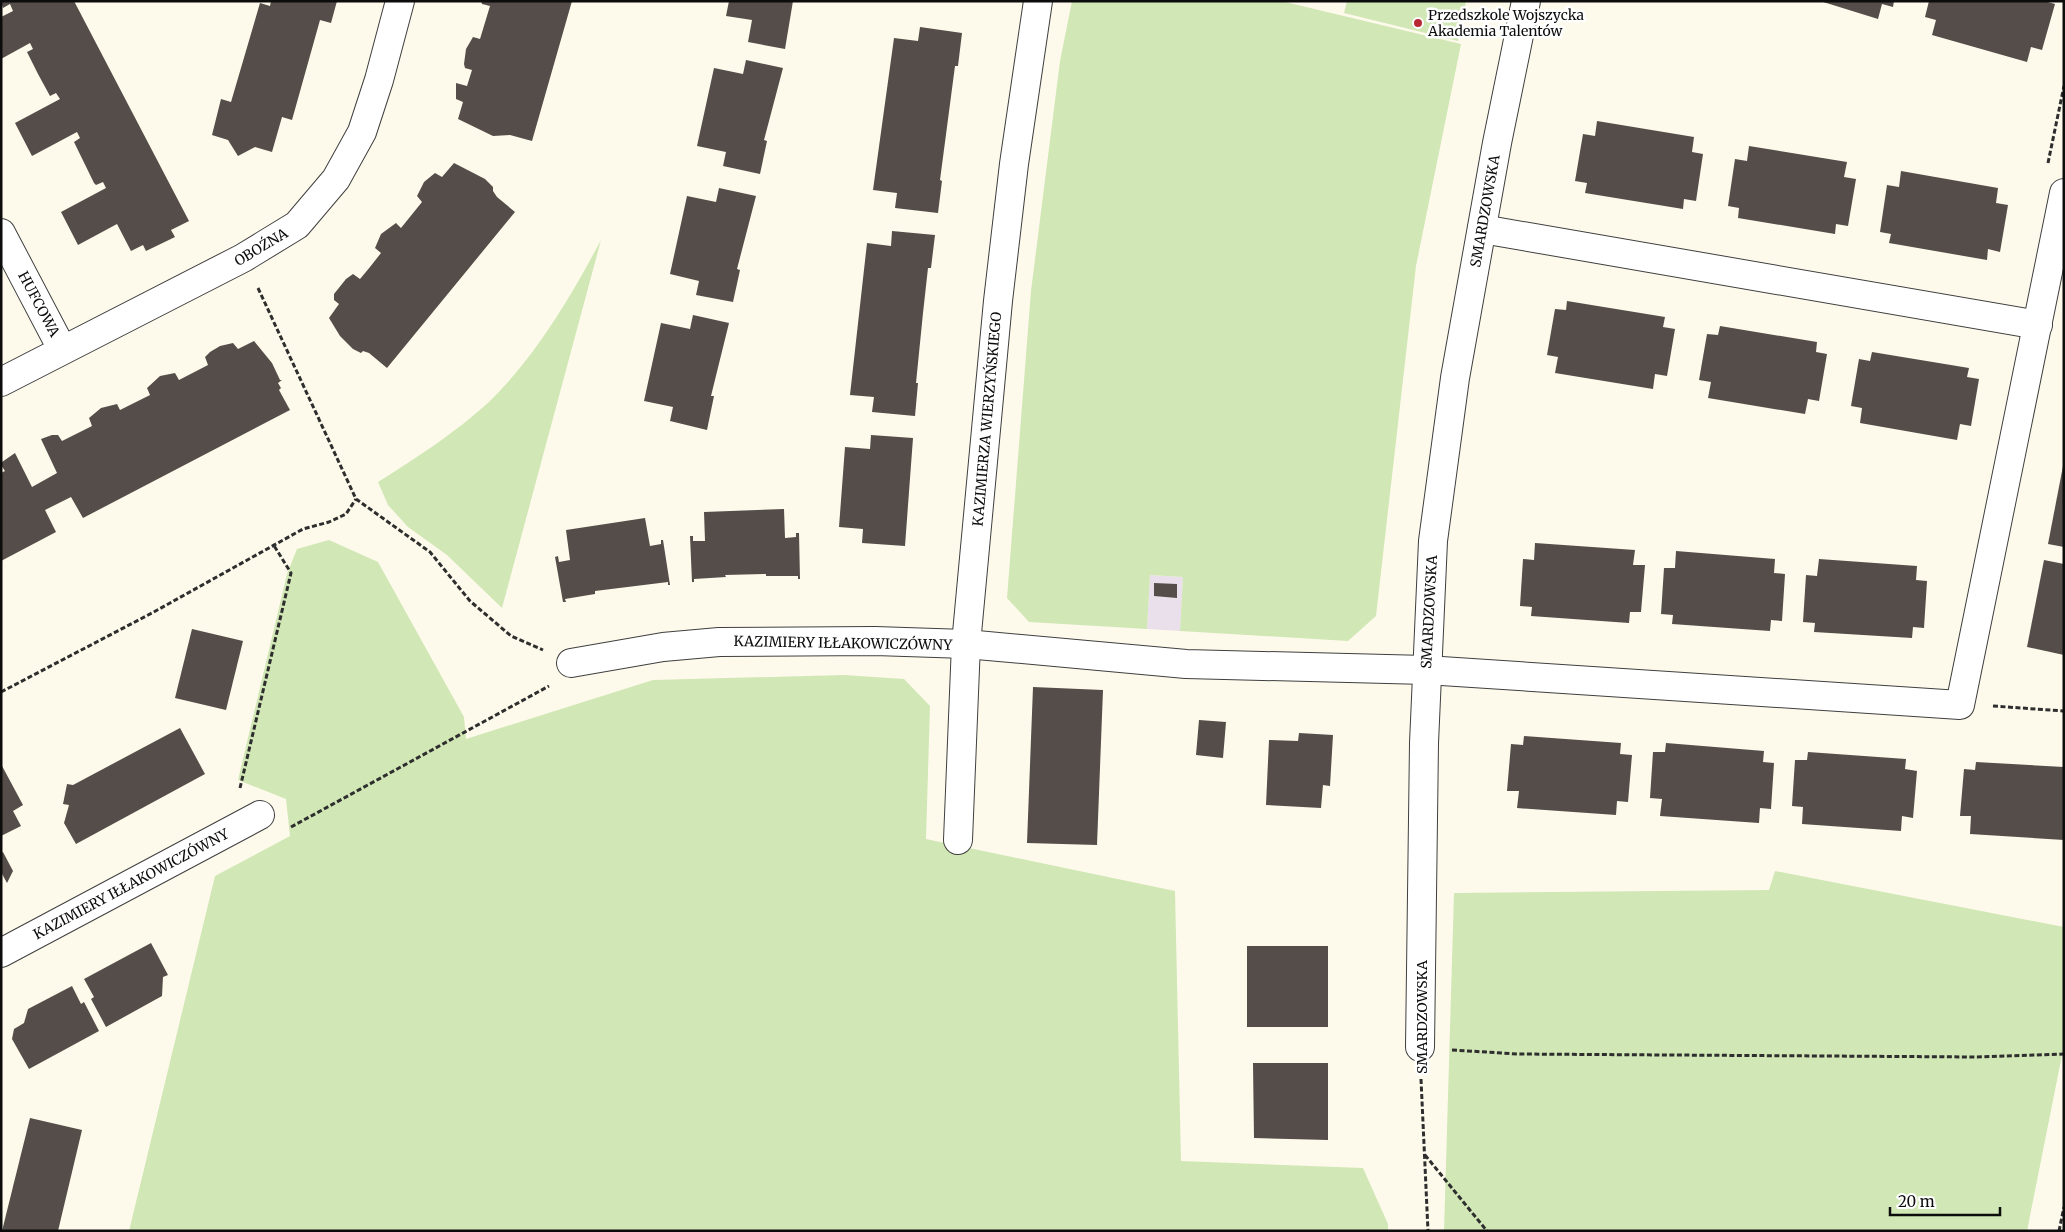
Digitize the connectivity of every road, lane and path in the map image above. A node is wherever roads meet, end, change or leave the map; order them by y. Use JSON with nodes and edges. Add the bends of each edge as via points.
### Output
{"nodes":[{"id":1,"x":400,"y":1,"type":"edge"},
{"id":2,"x":1038,"y":1,"type":"edge"},
{"id":3,"x":1526,"y":1,"type":"edge"},
{"id":4,"x":2064,"y":193,"type":"edge"},
{"id":5,"x":1482,"y":229,"type":"junction"},
{"id":6,"x":1,"y":233,"type":"edge"},
{"id":7,"x":243,"y":258,"type":"junction"},
{"id":8,"x":2038,"y":325,"type":"junction"},
{"id":9,"x":62,"y":349,"type":"junction"},
{"id":10,"x":1,"y":382,"type":"edge"},
{"id":11,"x":356,"y":499,"type":"junction"},
{"id":12,"x":273,"y":544,"type":"junction"},
{"id":13,"x":966,"y":644,"type":"junction"},
{"id":14,"x":571,"y":663,"type":"junction"},
{"id":15,"x":1426,"y":670,"type":"junction"},
{"id":16,"x":1,"y":692,"type":"edge"},
{"id":17,"x":1960,"y":705,"type":"junction"},
{"id":18,"x":2064,"y":711,"type":"edge"},
{"id":19,"x":260,"y":814,"type":"dead end"},
{"id":20,"x":233,"y":830,"type":"junction"},
{"id":21,"x":286,"y":830,"type":"dead end"},
{"id":22,"x":958,"y":840,"type":"dead end"},
{"id":23,"x":1,"y":953,"type":"edge"},
{"id":24,"x":1420,"y":1048,"type":"junction"},
{"id":25,"x":2064,"y":1054,"type":"edge"},
{"id":26,"x":1424,"y":1154,"type":"junction"},
{"id":27,"x":2064,"y":1207,"type":"edge"},
{"id":28,"x":1428,"y":1231,"type":"edge"},
{"id":29,"x":1487,"y":1231,"type":"edge"},
{"id":30,"x":2059,"y":1231,"type":"edge"}],
"edges":[{"from":1,"to":7,"type":"street","name":"OBOŹNA","via":[[362,132],[336,179],[297,225]]},
{"from":2,"to":13,"type":"street","name":"KAZIMIERZA WIERZYŃSKIEGO","via":[[998,301]]},
{"from":3,"to":5,"type":"street","name":"SMARDZOWSKA"},
{"from":4,"to":8,"type":"street"},
{"from":5,"to":8,"type":"street"},
{"from":5,"to":15,"type":"street","name":"SMARDZOWSKA","via":[[1455,378],[1432,541]]},
{"from":6,"to":9,"type":"street","name":"HUFCOWA"},
{"from":7,"to":9,"type":"street","name":"OBOŹNA"},
{"from":7,"to":11,"type":"path"},
{"from":8,"to":17,"type":"street"},
{"from":9,"to":10,"type":"street","name":"OBOŹNA"},
{"from":11,"to":12,"type":"path","via":[[346,514]]},
{"from":11,"to":14,"type":"path","via":[[430,552],[470,601],[511,636]]},
{"from":12,"to":16,"type":"path","via":[[152,613]]},
{"from":12,"to":20,"type":"path","via":[[291,572],[242,778]]},
{"from":13,"to":14,"type":"street","name":"KAZIMIERY IŁŁAKOWICZÓWNY","via":[[719,642],[663,647]]},
{"from":13,"to":15,"type":"street","name":"KAZIMIERY IŁŁAKOWICZÓWNY","via":[[1186,664]]},
{"from":13,"to":22,"type":"street","name":"KAZIMIERZA WIERZYŃSKIEGO"},
{"from":14,"to":21,"type":"path","via":[[552,685]]},
{"from":15,"to":17,"type":"street","name":"KAZIMIERY IŁŁAKOWICZÓWNY"},
{"from":15,"to":24,"type":"street","name":"SMARDZOWSKA"},
{"from":17,"to":18,"type":"path"},
{"from":19,"to":20,"type":"street","name":"KAZIMIERY IŁŁAKOWICZÓWNY"},
{"from":20,"to":23,"type":"street","name":"KAZIMIERY IŁŁAKOWICZÓWNY"},
{"from":24,"to":25,"type":"path","via":[[1518,1054],[1977,1057]]},
{"from":24,"to":26,"type":"path","name":"SMARDZOWSKA"},
{"from":26,"to":28,"type":"path","name":"SMARDZOWSKA"},
{"from":26,"to":29,"type":"path"},
{"from":27,"to":30,"type":"path"}]}
